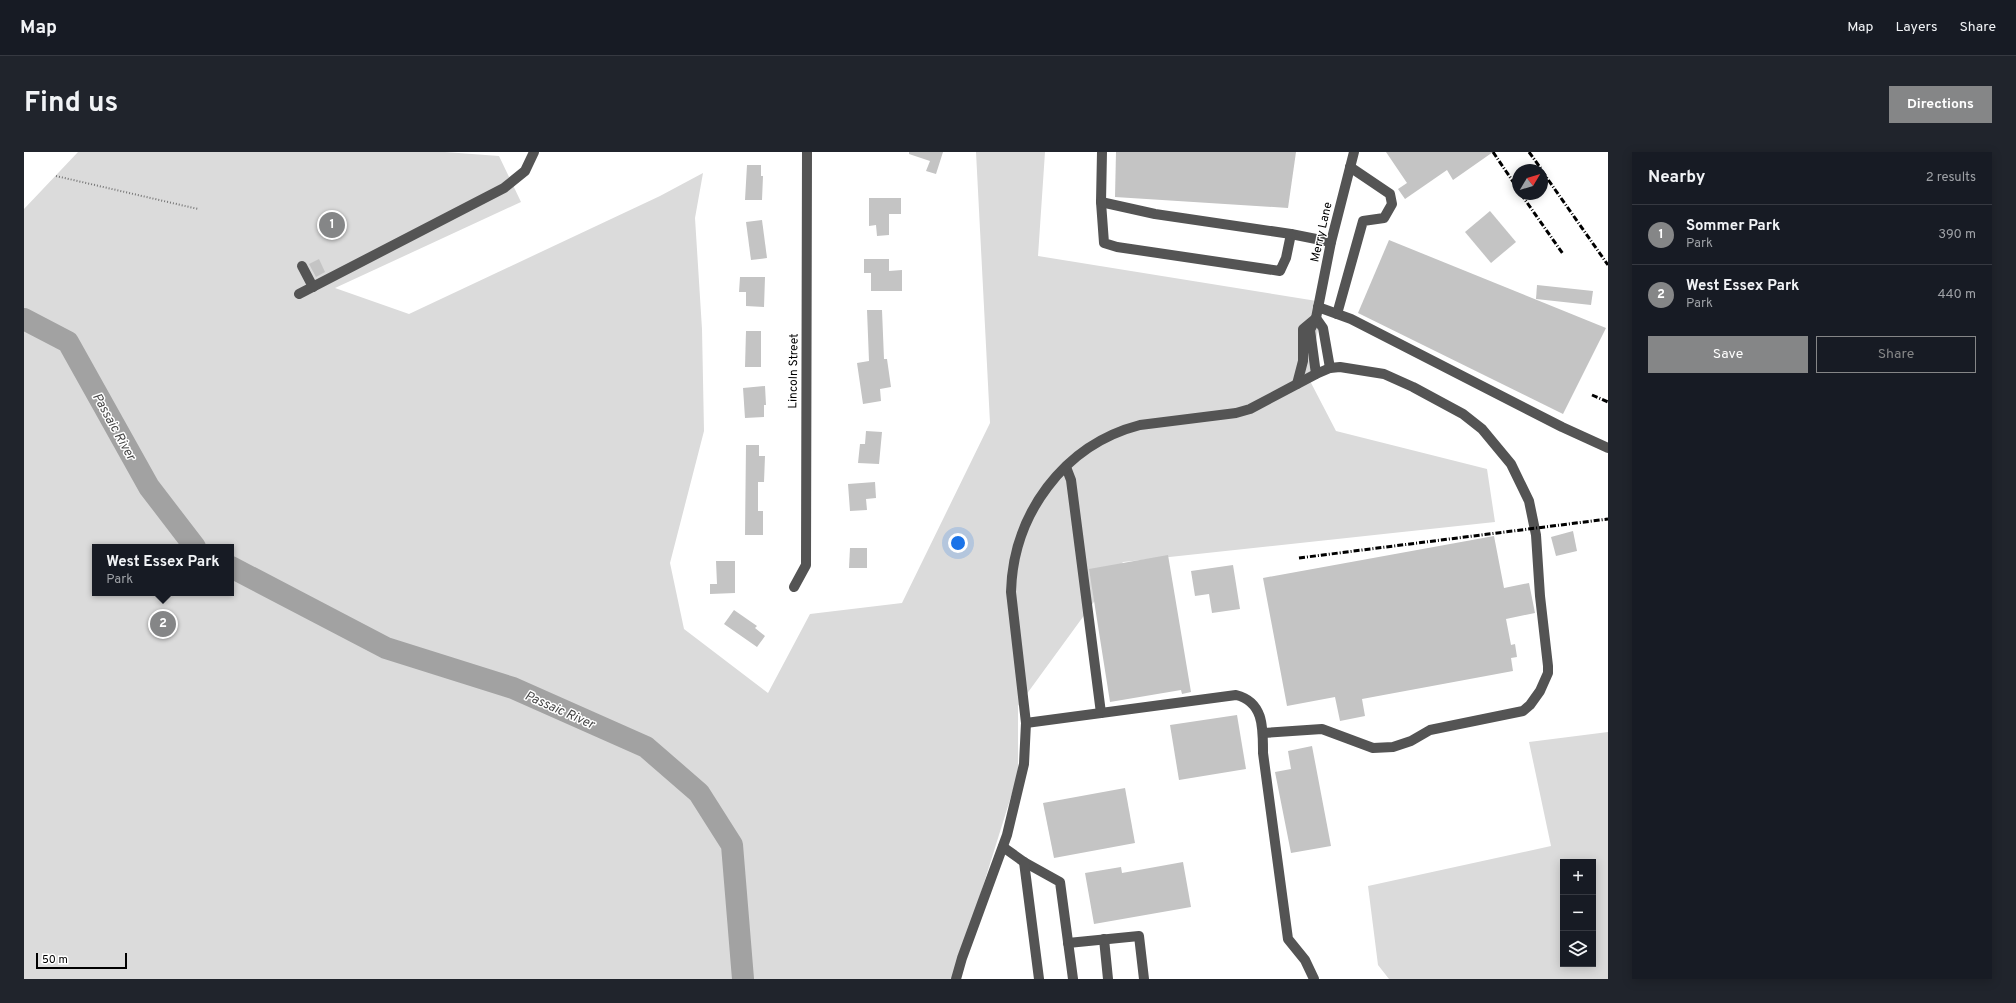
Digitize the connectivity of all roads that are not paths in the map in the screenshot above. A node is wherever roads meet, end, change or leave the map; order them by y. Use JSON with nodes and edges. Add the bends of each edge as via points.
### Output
{"nodes":[{"id":1,"x":534,"y":152,"type":"edge"},
{"id":2,"x":807,"y":152,"type":"edge"},
{"id":3,"x":1102,"y":152,"type":"edge"},
{"id":4,"x":1354,"y":152,"type":"edge"},
{"id":5,"x":1350,"y":167,"type":"junction"},
{"id":6,"x":1101,"y":202,"type":"junction"},
{"id":7,"x":1291,"y":234,"type":"junction"},
{"id":8,"x":1331,"y":242,"type":"junction"},
{"id":9,"x":302,"y":266,"type":"dead end"},
{"id":10,"x":313,"y":287,"type":"junction"},
{"id":11,"x":299,"y":294,"type":"dead end"},
{"id":12,"x":1318,"y":307,"type":"junction"},
{"id":13,"x":1337,"y":314,"type":"junction"},
{"id":14,"x":1316,"y":318,"type":"junction"},
{"id":15,"x":1330,"y":368,"type":"junction"},
{"id":16,"x":1316,"y":374,"type":"junction"},
{"id":17,"x":1297,"y":384,"type":"junction"},
{"id":18,"x":1608,"y":448,"type":"edge"},
{"id":19,"x":1066,"y":467,"type":"junction"},
{"id":20,"x":794,"y":587,"type":"dead end"},
{"id":21,"x":1101,"y":713,"type":"junction"},
{"id":22,"x":1026,"y":723,"type":"junction"},
{"id":23,"x":1263,"y":733,"type":"junction"},
{"id":24,"x":1003,"y":847,"type":"junction"},
{"id":25,"x":1024,"y":862,"type":"junction"},
{"id":26,"x":1104,"y":939,"type":"junction"},
{"id":27,"x":1068,"y":943,"type":"junction"},
{"id":28,"x":956,"y":979,"type":"edge"},
{"id":29,"x":1039,"y":979,"type":"edge"},
{"id":30,"x":1073,"y":979,"type":"edge"},
{"id":31,"x":1108,"y":979,"type":"edge"},
{"id":32,"x":1144,"y":979,"type":"edge"},
{"id":33,"x":1314,"y":979,"type":"edge"}],
"edges":[{"from":1,"to":10,"type":"street","via":[[525,171],[504,188]]},
{"from":2,"to":20,"type":"street","name":"Lincoln Street","via":[[806,565]]},
{"from":3,"to":6,"type":"street"},
{"from":4,"to":5,"type":"street","name":"Merry Lane"},
{"from":5,"to":8,"type":"street","name":"Merry Lane"},
{"from":5,"to":13,"type":"street","via":[[1390,194],[1392,204],[1384,218],[1363,221]]},
{"from":6,"to":7,"type":"street","via":[[1156,214]]},
{"from":6,"to":7,"type":"street","via":[[1104,243],[1117,247],[1280,271],[1286,258]]},
{"from":7,"to":8,"type":"street"},
{"from":8,"to":12,"type":"street","name":"Merry Lane"},
{"from":9,"to":10,"type":"street"},
{"from":10,"to":11,"type":"street"},
{"from":12,"to":13,"type":"street"},
{"from":12,"to":14,"type":"street","name":"Merry Lane"},
{"from":13,"to":18,"type":"street"},
{"from":14,"to":15,"type":"street","via":[[1323,328]]},
{"from":14,"to":16,"type":"street","name":"Merry Lane","via":[[1310,330]]},
{"from":14,"to":17,"type":"street","via":[[1303,329],[1302,362]]},
{"from":15,"to":16,"type":"street"},
{"from":15,"to":23,"type":"street","via":[[1354,368],[1384,374],[1440,401],[1482,429],[1512,464],[1529,501],[1536,535],[1548,673],[1536,698],[1523,711],[1430,730],[1411,741],[1393,747],[1373,748],[1322,730]]},
{"from":16,"to":17,"type":"street"},
{"from":17,"to":19,"type":"street","via":[[1250,409],[1236,413],[1125,429],[1095,443]]},
{"from":19,"to":21,"type":"street","via":[[1071,480]]},
{"from":19,"to":22,"type":"street","via":[[1043,490],[1026,521],[1014,557],[1011,592]]},
{"from":21,"to":22,"type":"street"},
{"from":21,"to":23,"type":"street","via":[[1236,695],[1248,700],[1259,712]]},
{"from":22,"to":24,"type":"street","via":[[1024,764]]},
{"from":23,"to":33,"type":"street","via":[[1263,753],[1284,922],[1288,939],[1305,960]]},
{"from":24,"to":25,"type":"street"},
{"from":24,"to":28,"type":"street"},
{"from":25,"to":27,"type":"street","via":[[1060,882]]},
{"from":25,"to":29,"type":"street"},
{"from":26,"to":27,"type":"street"},
{"from":26,"to":31,"type":"street"},
{"from":26,"to":32,"type":"street","via":[[1140,936]]},
{"from":27,"to":30,"type":"street"}]}
